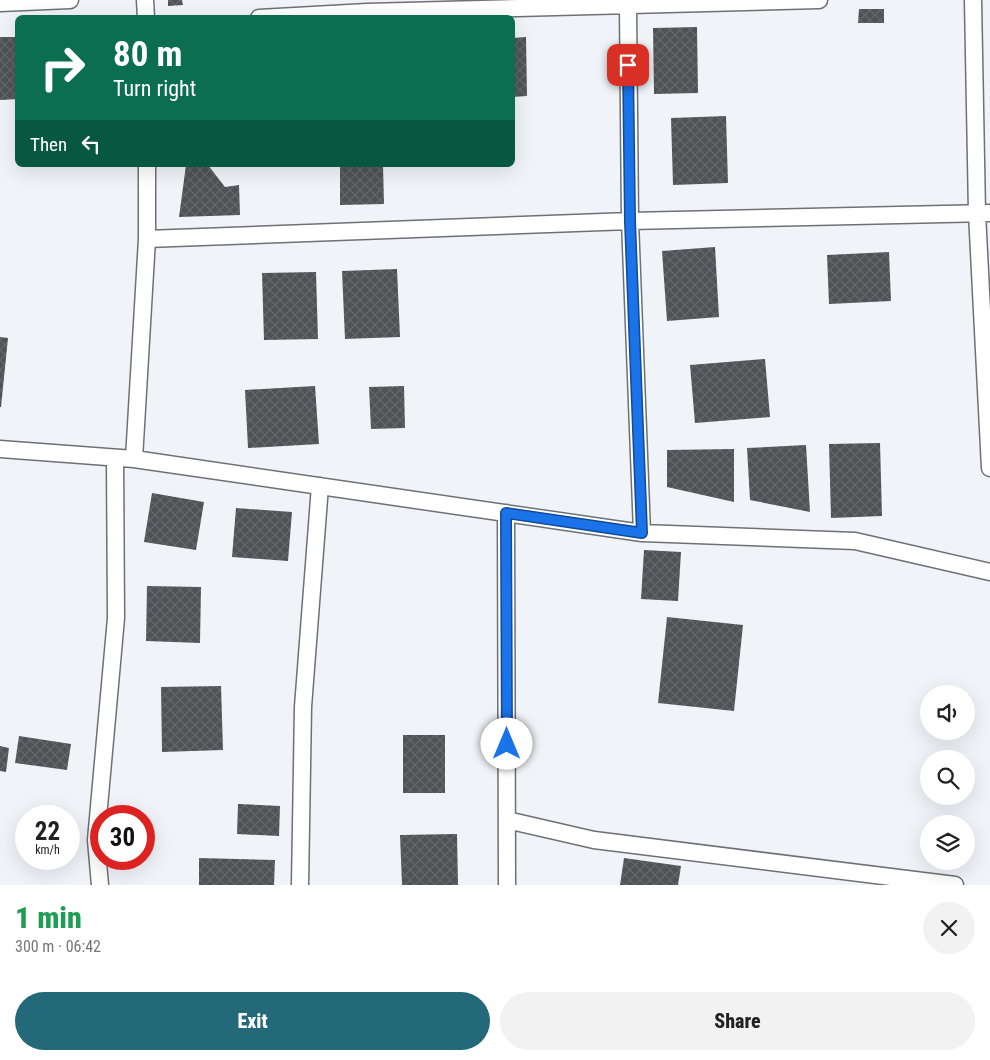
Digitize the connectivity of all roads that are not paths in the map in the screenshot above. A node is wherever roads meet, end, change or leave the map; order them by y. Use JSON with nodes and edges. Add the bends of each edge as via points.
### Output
{"nodes":[{"id":1,"x":70,"y":0,"type":"edge"},
{"id":2,"x":145,"y":0,"type":"edge"},
{"id":3,"x":819,"y":0,"type":"edge"},
{"id":4,"x":973,"y":0,"type":"edge"},
{"id":5,"x":752,"y":1,"type":"edge"},
{"id":6,"x":0,"y":3,"type":"edge"},
{"id":7,"x":628,"y":6,"type":"junction"},
{"id":8,"x":146,"y":15,"type":"edge"},
{"id":9,"x":312,"y":15,"type":"edge"},
{"id":10,"x":147,"y":167,"type":"edge"},
{"id":11,"x":983,"y":213,"type":"edge"},
{"id":12,"x":630,"y":221,"type":"junction"},
{"id":13,"x":147,"y":239,"type":"junction"},
{"id":14,"x":0,"y":449,"type":"edge"},
{"id":15,"x":114,"y":458,"type":"junction"},
{"id":16,"x":134,"y":459,"type":"junction"},
{"id":17,"x":990,"y":468,"type":"edge"},
{"id":18,"x":320,"y":486,"type":"junction"},
{"id":19,"x":506,"y":513,"type":"junction"},
{"id":20,"x":642,"y":533,"type":"junction"},
{"id":21,"x":990,"y":572,"type":"edge"},
{"id":22,"x":507,"y":820,"type":"junction"},
{"id":23,"x":100,"y":885,"type":"edge"},
{"id":24,"x":300,"y":885,"type":"edge"},
{"id":25,"x":506,"y":885,"type":"edge"},
{"id":26,"x":955,"y":885,"type":"edge"}],
"edges":[{"from":1,"to":6,"type":"street"},
{"from":2,"to":8,"type":"street"},
{"from":3,"to":5,"type":"street"},
{"from":4,"to":11,"type":"street"},
{"from":5,"to":7,"type":"street"},
{"from":7,"to":9,"type":"street"},
{"from":7,"to":12,"type":"street"},
{"from":10,"to":13,"type":"street"},
{"from":11,"to":12,"type":"street"},
{"from":11,"to":17,"type":"street"},
{"from":12,"to":13,"type":"street"},
{"from":12,"to":20,"type":"street"},
{"from":13,"to":16,"type":"street"},
{"from":14,"to":15,"type":"street"},
{"from":15,"to":16,"type":"street"},
{"from":15,"to":23,"type":"street","via":[[116,618],[96,840]]},
{"from":16,"to":18,"type":"street"},
{"from":18,"to":19,"type":"street"},
{"from":18,"to":24,"type":"street","via":[[303,707]]},
{"from":19,"to":20,"type":"street"},
{"from":19,"to":22,"type":"street"},
{"from":20,"to":21,"type":"street","via":[[855,541]]},
{"from":22,"to":25,"type":"street"},
{"from":22,"to":26,"type":"street","via":[[594,840]]}]}
